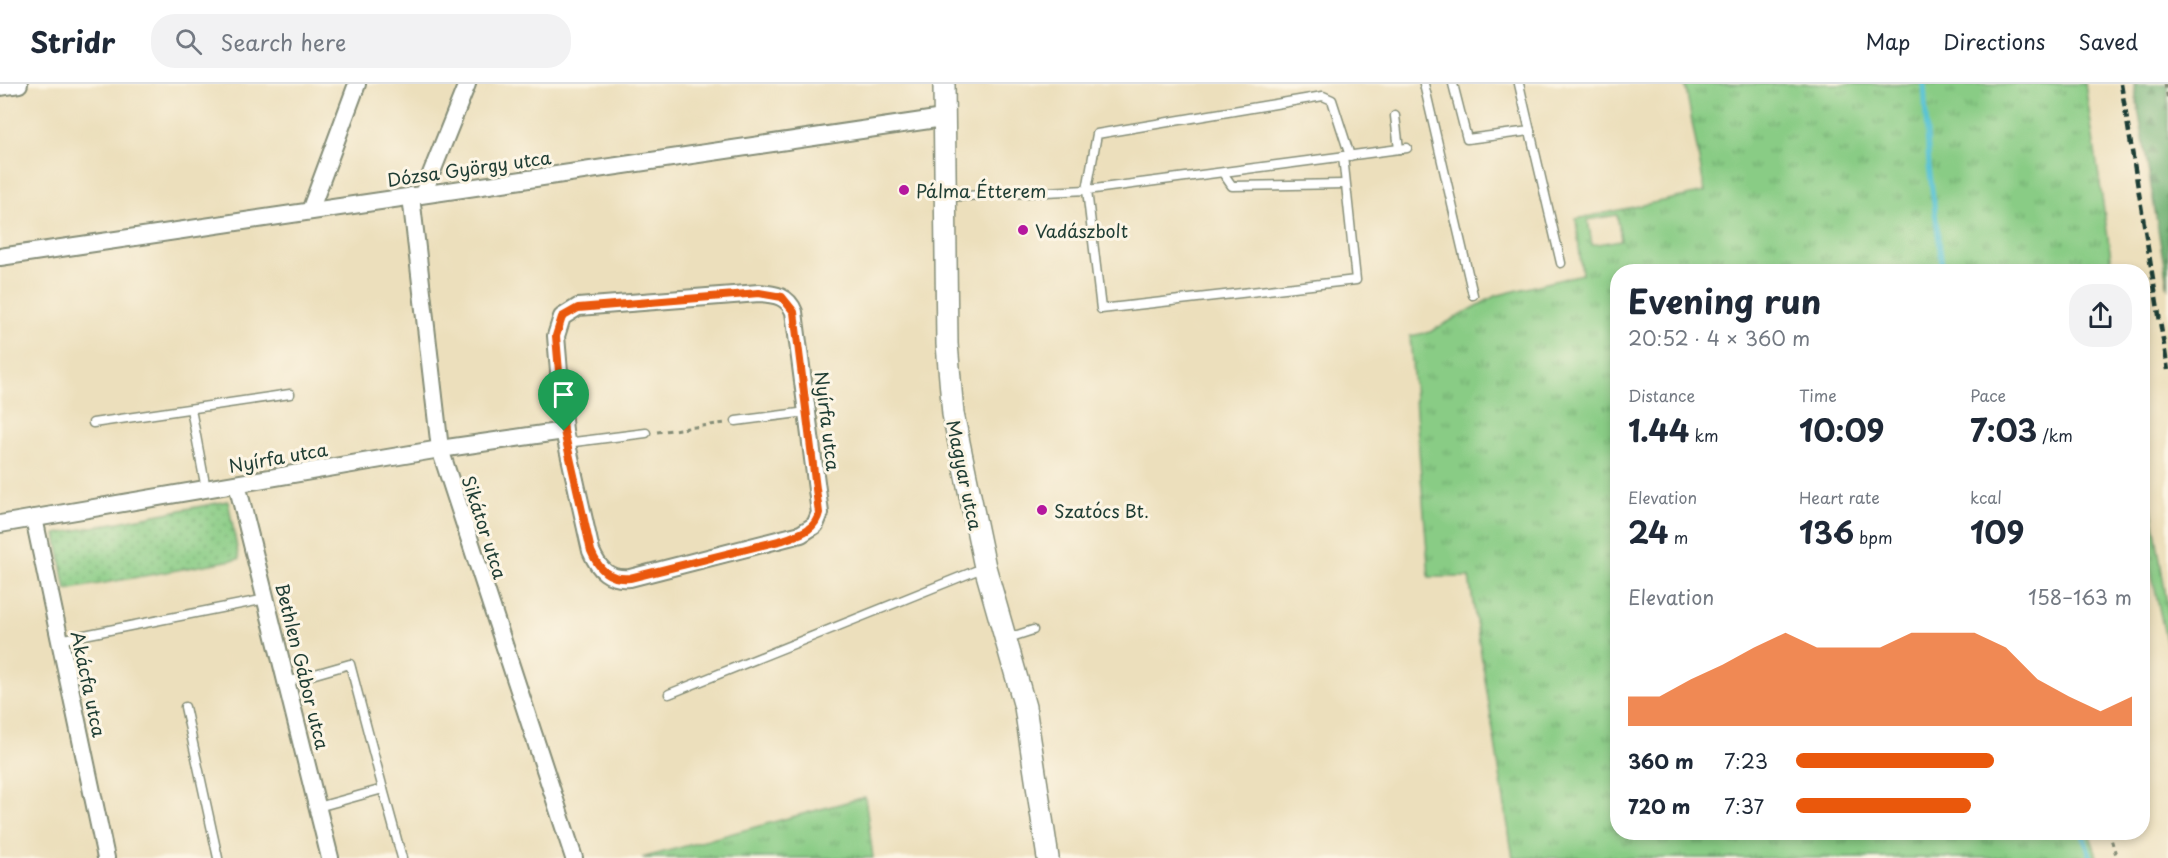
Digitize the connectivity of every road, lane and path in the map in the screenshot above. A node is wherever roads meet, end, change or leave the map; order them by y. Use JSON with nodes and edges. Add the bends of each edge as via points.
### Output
{"nodes":[{"id":1,"x":19,"y":84,"type":"edge"},
{"id":2,"x":357,"y":84,"type":"edge"},
{"id":3,"x":467,"y":84,"type":"edge"},
{"id":4,"x":944,"y":84,"type":"edge"},
{"id":5,"x":1424,"y":84,"type":"edge"},
{"id":6,"x":1453,"y":84,"type":"edge"},
{"id":7,"x":1519,"y":84,"type":"edge"},
{"id":8,"x":2165,"y":84,"type":"edge"},
{"id":9,"x":0,"y":87,"type":"edge"},
{"id":10,"x":2168,"y":101,"type":"edge"},
{"id":11,"x":1395,"y":116,"type":"dead end"},
{"id":12,"x":944,"y":118,"type":"junction"},
{"id":13,"x":1530,"y":131,"type":"junction"},
{"id":14,"x":1347,"y":156,"type":"junction"},
{"id":15,"x":1223,"y":173,"type":"junction"},
{"id":16,"x":1345,"y":184,"type":"junction"},
{"id":17,"x":1087,"y":190,"type":"junction"},
{"id":18,"x":417,"y":195,"type":"junction"},
{"id":19,"x":944,"y":197,"type":"junction"},
{"id":20,"x":310,"y":211,"type":"junction"},
{"id":21,"x":0,"y":257,"type":"edge"},
{"id":22,"x":1561,"y":263,"type":"dead end"},
{"id":23,"x":1473,"y":295,"type":"dead end"},
{"id":24,"x":290,"y":394,"type":"dead end"},
{"id":25,"x":191,"y":409,"type":"junction"},
{"id":26,"x":807,"y":412,"type":"junction"},
{"id":27,"x":736,"y":422,"type":"joint"},
{"id":28,"x":93,"y":423,"type":"dead end"},
{"id":29,"x":646,"y":434,"type":"joint"},
{"id":30,"x":565,"y":437,"type":"junction"},
{"id":31,"x":440,"y":449,"type":"junction"},
{"id":32,"x":237,"y":484,"type":"junction"},
{"id":33,"x":206,"y":489,"type":"junction"},
{"id":34,"x":34,"y":518,"type":"junction"},
{"id":35,"x":0,"y":524,"type":"edge"},
{"id":36,"x":985,"y":567,"type":"junction"},
{"id":37,"x":266,"y":598,"type":"junction"},
{"id":38,"x":1033,"y":630,"type":"dead end"},
{"id":39,"x":1005,"y":639,"type":"junction"},
{"id":40,"x":59,"y":640,"type":"junction"},
{"id":41,"x":287,"y":682,"type":"junction"},
{"id":42,"x":669,"y":694,"type":"dead end"},
{"id":43,"x":185,"y":708,"type":"dead end"},
{"id":44,"x":382,"y":789,"type":"junction"},
{"id":45,"x":318,"y":807,"type":"junction"},
{"id":46,"x":2111,"y":840,"type":"edge"},
{"id":47,"x":106,"y":858,"type":"edge"},
{"id":48,"x":218,"y":858,"type":"edge"},
{"id":49,"x":330,"y":858,"type":"edge"},
{"id":50,"x":402,"y":858,"type":"edge"},
{"id":51,"x":574,"y":858,"type":"edge"},
{"id":52,"x":1048,"y":858,"type":"edge"},
{"id":53,"x":2117,"y":858,"type":"edge"}],
"edges":[{"from":1,"to":9,"type":"street"},
{"from":2,"to":20,"type":"street"},
{"from":3,"to":18,"type":"street","name":"Sikátor utca"},
{"from":4,"to":12,"type":"street","name":"Magyar utca"},
{"from":5,"to":23,"type":"lane"},
{"from":6,"to":13,"type":"lane","via":[[1467,139]]},
{"from":7,"to":13,"type":"lane"},
{"from":8,"to":10,"type":"path"},
{"from":11,"to":14,"type":"lane","via":[[1403,148]]},
{"from":12,"to":18,"type":"street","name":"Dózsa György utca"},
{"from":12,"to":19,"type":"street","name":"Magyar utca"},
{"from":13,"to":22,"type":"lane"},
{"from":14,"to":15,"type":"lane"},
{"from":14,"to":16,"type":"lane"},
{"from":14,"to":17,"type":"lane","via":[[1332,100],[1323,96],[1097,134]]},
{"from":15,"to":16,"type":"lane","via":[[1232,186]]},
{"from":15,"to":17,"type":"lane"},
{"from":16,"to":17,"type":"lane","via":[[1356,280],[1101,309]]},
{"from":17,"to":19,"type":"lane"},
{"from":18,"to":20,"type":"street","name":"Dózsa György utca"},
{"from":18,"to":31,"type":"street","name":"Sikátor utca"},
{"from":19,"to":36,"type":"street","name":"Magyar utca","via":[[950,393]]},
{"from":20,"to":21,"type":"street","name":"Dózsa György utca"},
{"from":24,"to":25,"type":"lane"},
{"from":25,"to":28,"type":"lane"},
{"from":25,"to":33,"type":"lane"},
{"from":26,"to":27,"type":"lane"},
{"from":26,"to":30,"type":"street","name":"Nyírfa utca","via":[[791,306],[782,297],[759,293],[578,308],[566,313],[556,336]]},
{"from":26,"to":30,"type":"street","name":"Nyírfa utca","via":[[819,513],[815,525],[801,534],[767,544],[630,578],[607,574],[594,558]]},
{"from":27,"to":29,"type":"path"},
{"from":29,"to":30,"type":"lane"},
{"from":30,"to":31,"type":"street","name":"Nyírfa utca"},
{"from":31,"to":32,"type":"street","name":"Nyírfa utca"},
{"from":31,"to":51,"type":"street","name":"Sikátor utca"},
{"from":32,"to":33,"type":"street","name":"Nyírfa utca"},
{"from":32,"to":37,"type":"street","name":"Bethlen Gábor utca"},
{"from":33,"to":34,"type":"street","name":"Nyírfa utca"},
{"from":34,"to":35,"type":"street","name":"Nyírfa utca"},
{"from":34,"to":40,"type":"street","name":"Akácfa utca"},
{"from":36,"to":39,"type":"street","name":"Magyar utca"},
{"from":36,"to":42,"type":"lane"},
{"from":37,"to":40,"type":"lane"},
{"from":37,"to":41,"type":"street","name":"Bethlen Gábor utca"},
{"from":38,"to":39,"type":"lane"},
{"from":39,"to":52,"type":"street","name":"Magyar utca","via":[[1026,716]]},
{"from":40,"to":47,"type":"street","name":"Akácfa utca"},
{"from":41,"to":44,"type":"lane","via":[[350,664]]},
{"from":41,"to":45,"type":"street","name":"Bethlen Gábor utca"},
{"from":43,"to":48,"type":"lane"},
{"from":44,"to":45,"type":"lane"},
{"from":44,"to":50,"type":"lane"},
{"from":45,"to":49,"type":"street","name":"Bethlen Gábor utca"},
{"from":46,"to":53,"type":"path"}]}
